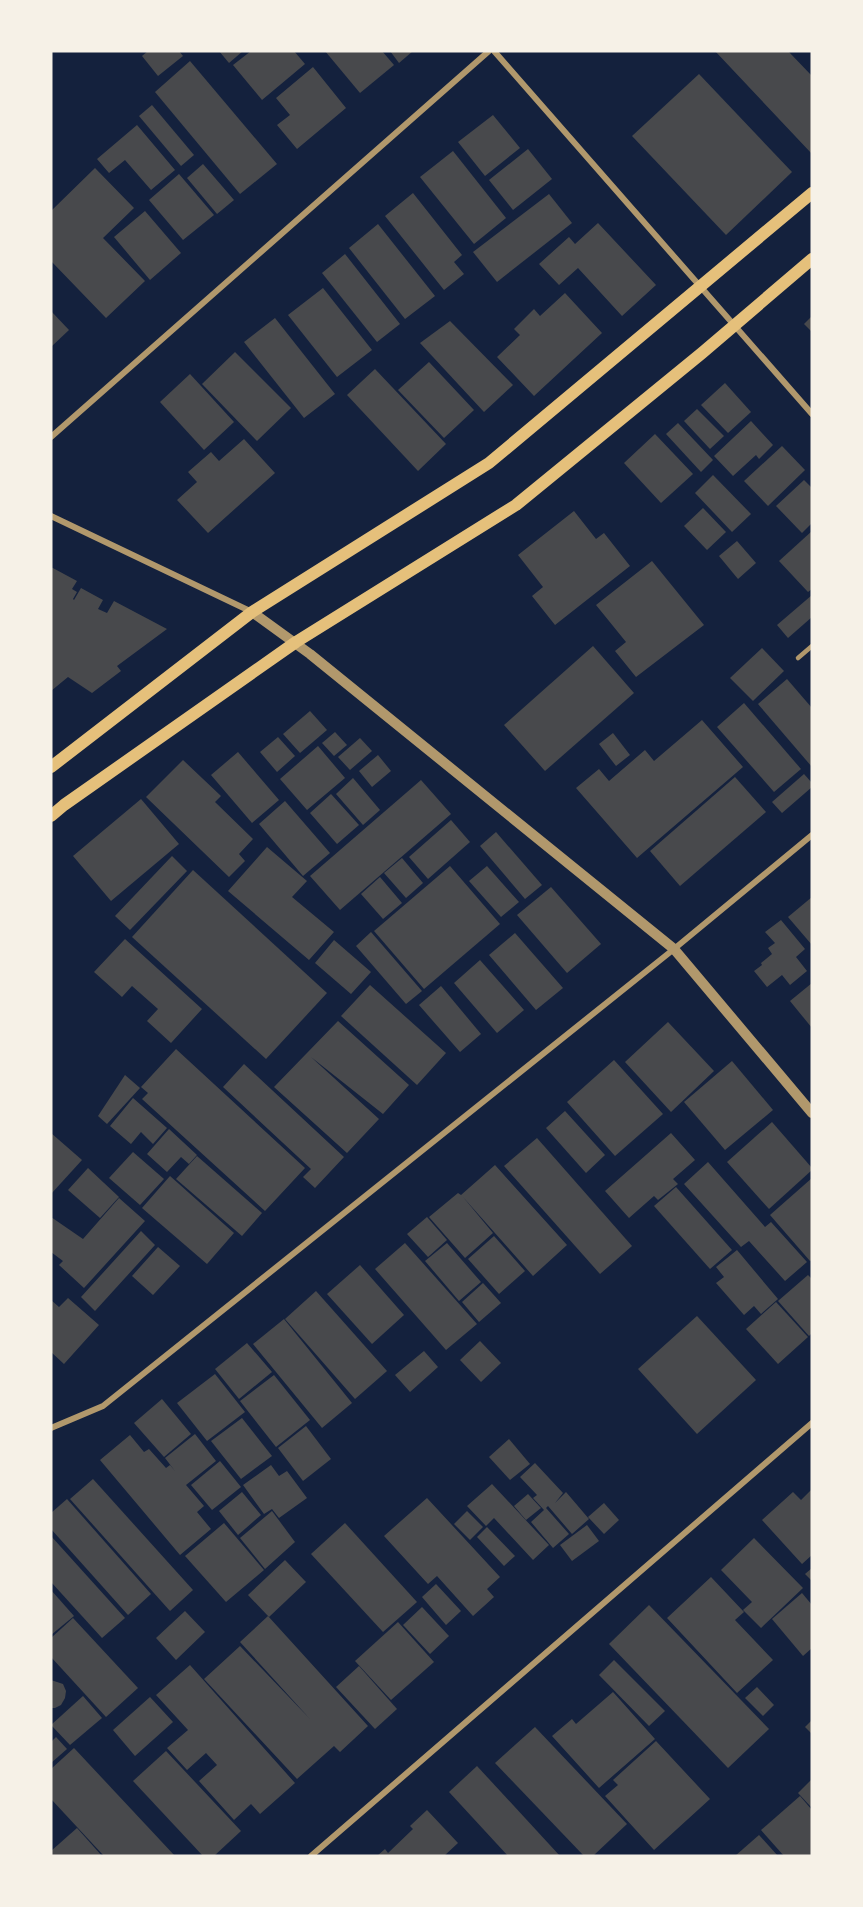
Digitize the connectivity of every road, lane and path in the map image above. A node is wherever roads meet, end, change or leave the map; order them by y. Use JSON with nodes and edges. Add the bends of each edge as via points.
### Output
{"nodes":[{"id":1,"x":489,"y":51,"type":"edge"},
{"id":2,"x":494,"y":51,"type":"edge"},
{"id":3,"x":812,"y":193,"type":"edge"},
{"id":4,"x":812,"y":259,"type":"edge"},
{"id":5,"x":700,"y":287,"type":"junction"},
{"id":6,"x":734,"y":325,"type":"junction"},
{"id":7,"x":812,"y":414,"type":"edge"},
{"id":8,"x":51,"y":437,"type":"edge"},
{"id":9,"x":51,"y":516,"type":"edge"},
{"id":10,"x":252,"y":612,"type":"junction"},
{"id":11,"x":296,"y":642,"type":"junction"},
{"id":12,"x":812,"y":646,"type":"edge"},
{"id":13,"x":798,"y":658,"type":"dead end"},
{"id":14,"x":51,"y":767,"type":"edge"},
{"id":15,"x":51,"y":816,"type":"edge"},
{"id":16,"x":812,"y":835,"type":"edge"},
{"id":17,"x":674,"y":949,"type":"junction"},
{"id":18,"x":812,"y":1113,"type":"edge"},
{"id":19,"x":812,"y":1423,"type":"edge"},
{"id":20,"x":51,"y":1428,"type":"edge"},
{"id":21,"x":311,"y":1856,"type":"edge"}],
"edges":[{"from":1,"to":8,"type":"street"},
{"from":2,"to":5,"type":"street"},
{"from":3,"to":5,"type":"main road"},
{"from":4,"to":6,"type":"main road"},
{"from":5,"to":6,"type":"street"},
{"from":5,"to":10,"type":"main road","via":[[489,463]]},
{"from":6,"to":7,"type":"street"},
{"from":6,"to":11,"type":"main road","via":[[516,505]]},
{"from":9,"to":10,"type":"street"},
{"from":10,"to":11,"type":"street"},
{"from":10,"to":14,"type":"main road"},
{"from":11,"to":15,"type":"main road"},
{"from":11,"to":17,"type":"street"},
{"from":12,"to":13,"type":"lane"},
{"from":16,"to":17,"type":"street"},
{"from":17,"to":18,"type":"street"},
{"from":17,"to":20,"type":"street","via":[[103,1406]]},
{"from":19,"to":21,"type":"street"}]}
